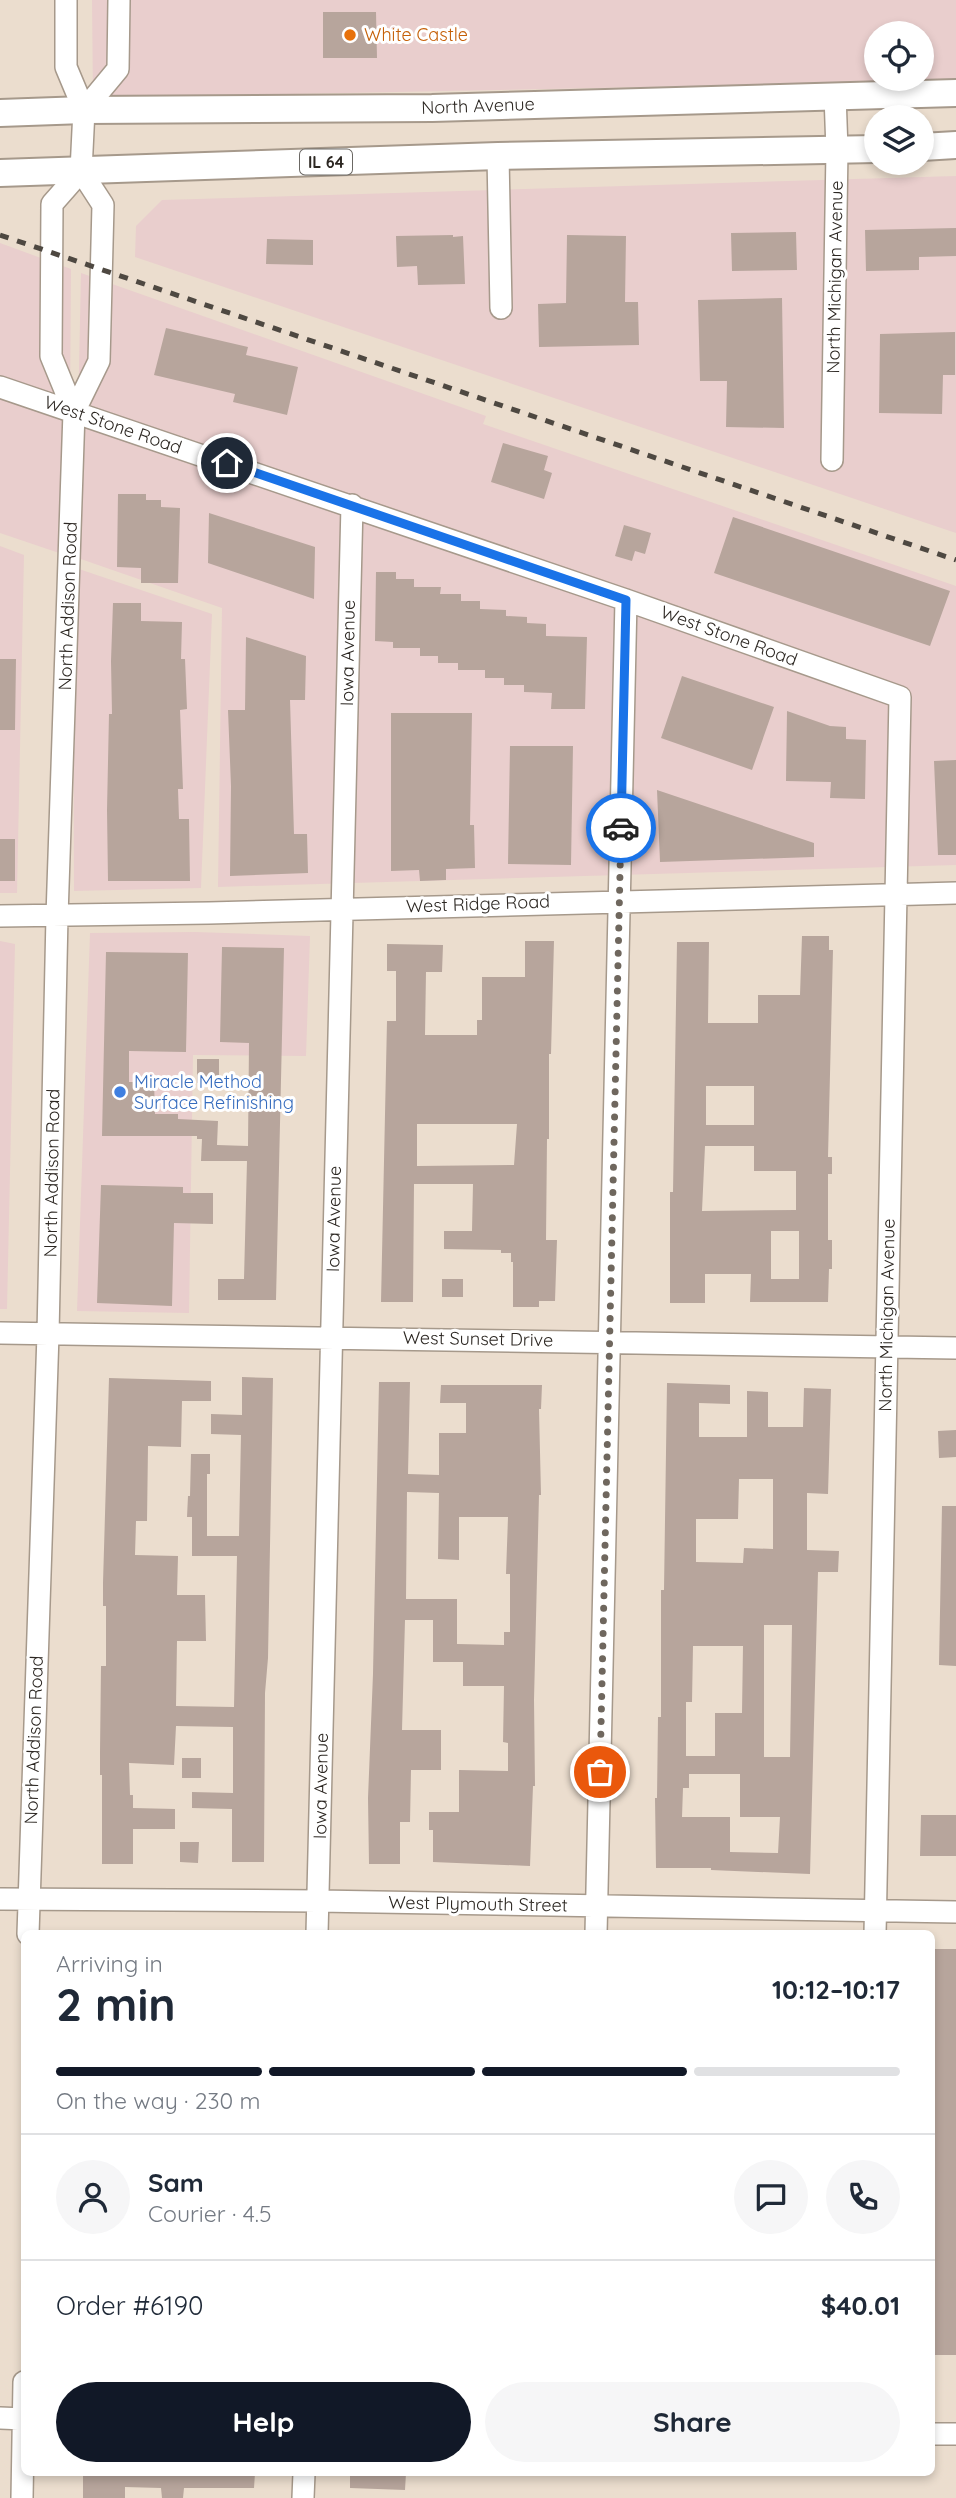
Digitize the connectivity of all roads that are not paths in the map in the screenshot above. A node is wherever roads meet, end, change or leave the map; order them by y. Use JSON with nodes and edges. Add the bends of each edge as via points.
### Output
{"nodes":[{"id":1,"x":66,"y":0,"type":"edge"},
{"id":2,"x":120,"y":0,"type":"edge"},
{"id":3,"x":956,"y":93,"type":"edge"},
{"id":4,"x":835,"y":95,"type":"junction"},
{"id":5,"x":84,"y":110,"type":"junction"},
{"id":6,"x":0,"y":113,"type":"edge"},
{"id":7,"x":956,"y":145,"type":"edge"},
{"id":8,"x":934,"y":146,"type":"edge"},
{"id":9,"x":864,"y":149,"type":"edge"},
{"id":10,"x":837,"y":150,"type":"junction"},
{"id":11,"x":498,"y":156,"type":"junction"},
{"id":12,"x":81,"y":172,"type":"junction"},
{"id":13,"x":0,"y":173,"type":"edge"},
{"id":14,"x":501,"y":308,"type":"dead end"},
{"id":15,"x":0,"y":387,"type":"edge"},
{"id":16,"x":74,"y":412,"type":"junction"},
{"id":17,"x":832,"y":460,"type":"dead end"},
{"id":18,"x":352,"y":505,"type":"junction"},
{"id":19,"x":626,"y":600,"type":"junction"},
{"id":20,"x":900,"y":697,"type":"joint"},
{"id":21,"x":956,"y":893,"type":"edge"},
{"id":22,"x":896,"y":894,"type":"junction"},
{"id":23,"x":620,"y":900,"type":"junction"},
{"id":24,"x":342,"y":908,"type":"junction"},
{"id":25,"x":0,"y":916,"type":"edge"},
{"id":26,"x":57,"y":916,"type":"junction"},
{"id":27,"x":0,"y":1333,"type":"edge"},
{"id":28,"x":48,"y":1334,"type":"junction"},
{"id":29,"x":331,"y":1337,"type":"junction"},
{"id":30,"x":609,"y":1342,"type":"junction"},
{"id":31,"x":886,"y":1347,"type":"junction"},
{"id":32,"x":956,"y":1348,"type":"edge"},
{"id":33,"x":0,"y":1899,"type":"edge"},
{"id":34,"x":28,"y":1900,"type":"junction"},
{"id":35,"x":318,"y":1901,"type":"junction"},
{"id":36,"x":596,"y":1906,"type":"junction"},
{"id":37,"x":876,"y":1911,"type":"junction"},
{"id":38,"x":956,"y":1912,"type":"edge"},
{"id":39,"x":28,"y":1930,"type":"edge"},
{"id":40,"x":317,"y":1930,"type":"edge"},
{"id":41,"x":596,"y":1930,"type":"edge"},
{"id":42,"x":876,"y":1930,"type":"edge"},
{"id":43,"x":0,"y":2418,"type":"edge"},
{"id":44,"x":21,"y":2419,"type":"edge"},
{"id":45,"x":935,"y":2434,"type":"edge"},
{"id":46,"x":956,"y":2434,"type":"edge"},
{"id":47,"x":23,"y":2476,"type":"edge"},
{"id":48,"x":304,"y":2476,"type":"edge"},
{"id":49,"x":22,"y":2498,"type":"edge"},
{"id":50,"x":303,"y":2498,"type":"edge"}],
"edges":[{"from":1,"to":5,"type":"street","via":[[66,67]]},
{"from":2,"to":5,"type":"street","via":[[118,69]]},
{"from":3,"to":4,"type":"main road","name":"North Avenue"},
{"from":4,"to":5,"type":"main road","name":"North Avenue","via":[[444,108]]},
{"from":4,"to":10,"type":"street","name":"North Michigan Avenue"},
{"from":5,"to":6,"type":"main road","name":"North Avenue"},
{"from":5,"to":12,"type":"street"},
{"from":7,"to":8,"type":"main road"},
{"from":9,"to":10,"type":"main road","number":"IL 64"},
{"from":10,"to":11,"type":"main road","number":"IL 64"},
{"from":10,"to":17,"type":"street","name":"North Michigan Avenue"},
{"from":11,"to":12,"type":"main road","number":"IL 64"},
{"from":11,"to":14,"type":"street"},
{"from":12,"to":13,"type":"main road","number":"IL 64"},
{"from":12,"to":16,"type":"street","name":"North Addison Road","via":[[103,205],[103,269],[99,361]]},
{"from":12,"to":16,"type":"street","name":"North Addison Road","via":[[52,204],[51,356]]},
{"from":15,"to":16,"type":"street","name":"West Stone Road"},
{"from":16,"to":18,"type":"street","name":"West Stone Road"},
{"from":16,"to":26,"type":"street","name":"North Addison Road"},
{"from":18,"to":19,"type":"street","name":"West Stone Road"},
{"from":18,"to":24,"type":"street","name":"Iowa Avenue"},
{"from":19,"to":20,"type":"street","name":"West Stone Road"},
{"from":19,"to":23,"type":"street"},
{"from":20,"to":22,"type":"street","name":"North Michigan Avenue"},
{"from":21,"to":22,"type":"street","name":"West Ridge Road"},
{"from":22,"to":23,"type":"street","name":"West Ridge Road"},
{"from":22,"to":31,"type":"street","name":"North Michigan Avenue"},
{"from":23,"to":24,"type":"street","name":"West Ridge Road"},
{"from":23,"to":30,"type":"street"},
{"from":24,"to":26,"type":"street","name":"West Ridge Road"},
{"from":24,"to":29,"type":"street","name":"Iowa Avenue"},
{"from":25,"to":26,"type":"street","name":"West Ridge Road"},
{"from":26,"to":28,"type":"street","name":"North Addison Road"},
{"from":27,"to":28,"type":"street","name":"West Sunset Drive"},
{"from":28,"to":29,"type":"street","name":"West Sunset Drive"},
{"from":28,"to":34,"type":"street","name":"North Addison Road"},
{"from":29,"to":30,"type":"street","name":"West Sunset Drive"},
{"from":29,"to":35,"type":"street","name":"Iowa Avenue"},
{"from":30,"to":31,"type":"street","name":"West Sunset Drive"},
{"from":30,"to":36,"type":"street"},
{"from":31,"to":32,"type":"street","name":"West Sunset Drive"},
{"from":31,"to":37,"type":"street","name":"North Michigan Avenue"},
{"from":33,"to":34,"type":"street","name":"West Plymouth Street"},
{"from":34,"to":35,"type":"street","name":"West Plymouth Street"},
{"from":34,"to":39,"type":"street","name":"North Addison Road"},
{"from":35,"to":36,"type":"street","name":"West Plymouth Street"},
{"from":35,"to":40,"type":"street","name":"Iowa Avenue"},
{"from":36,"to":37,"type":"street","name":"West Plymouth Street"},
{"from":36,"to":41,"type":"street"},
{"from":37,"to":38,"type":"street","name":"West Plymouth Street"},
{"from":37,"to":42,"type":"street","name":"North Michigan Avenue"},
{"from":43,"to":44,"type":"street"},
{"from":45,"to":46,"type":"street"},
{"from":47,"to":49,"type":"street"},
{"from":48,"to":50,"type":"street"}]}
